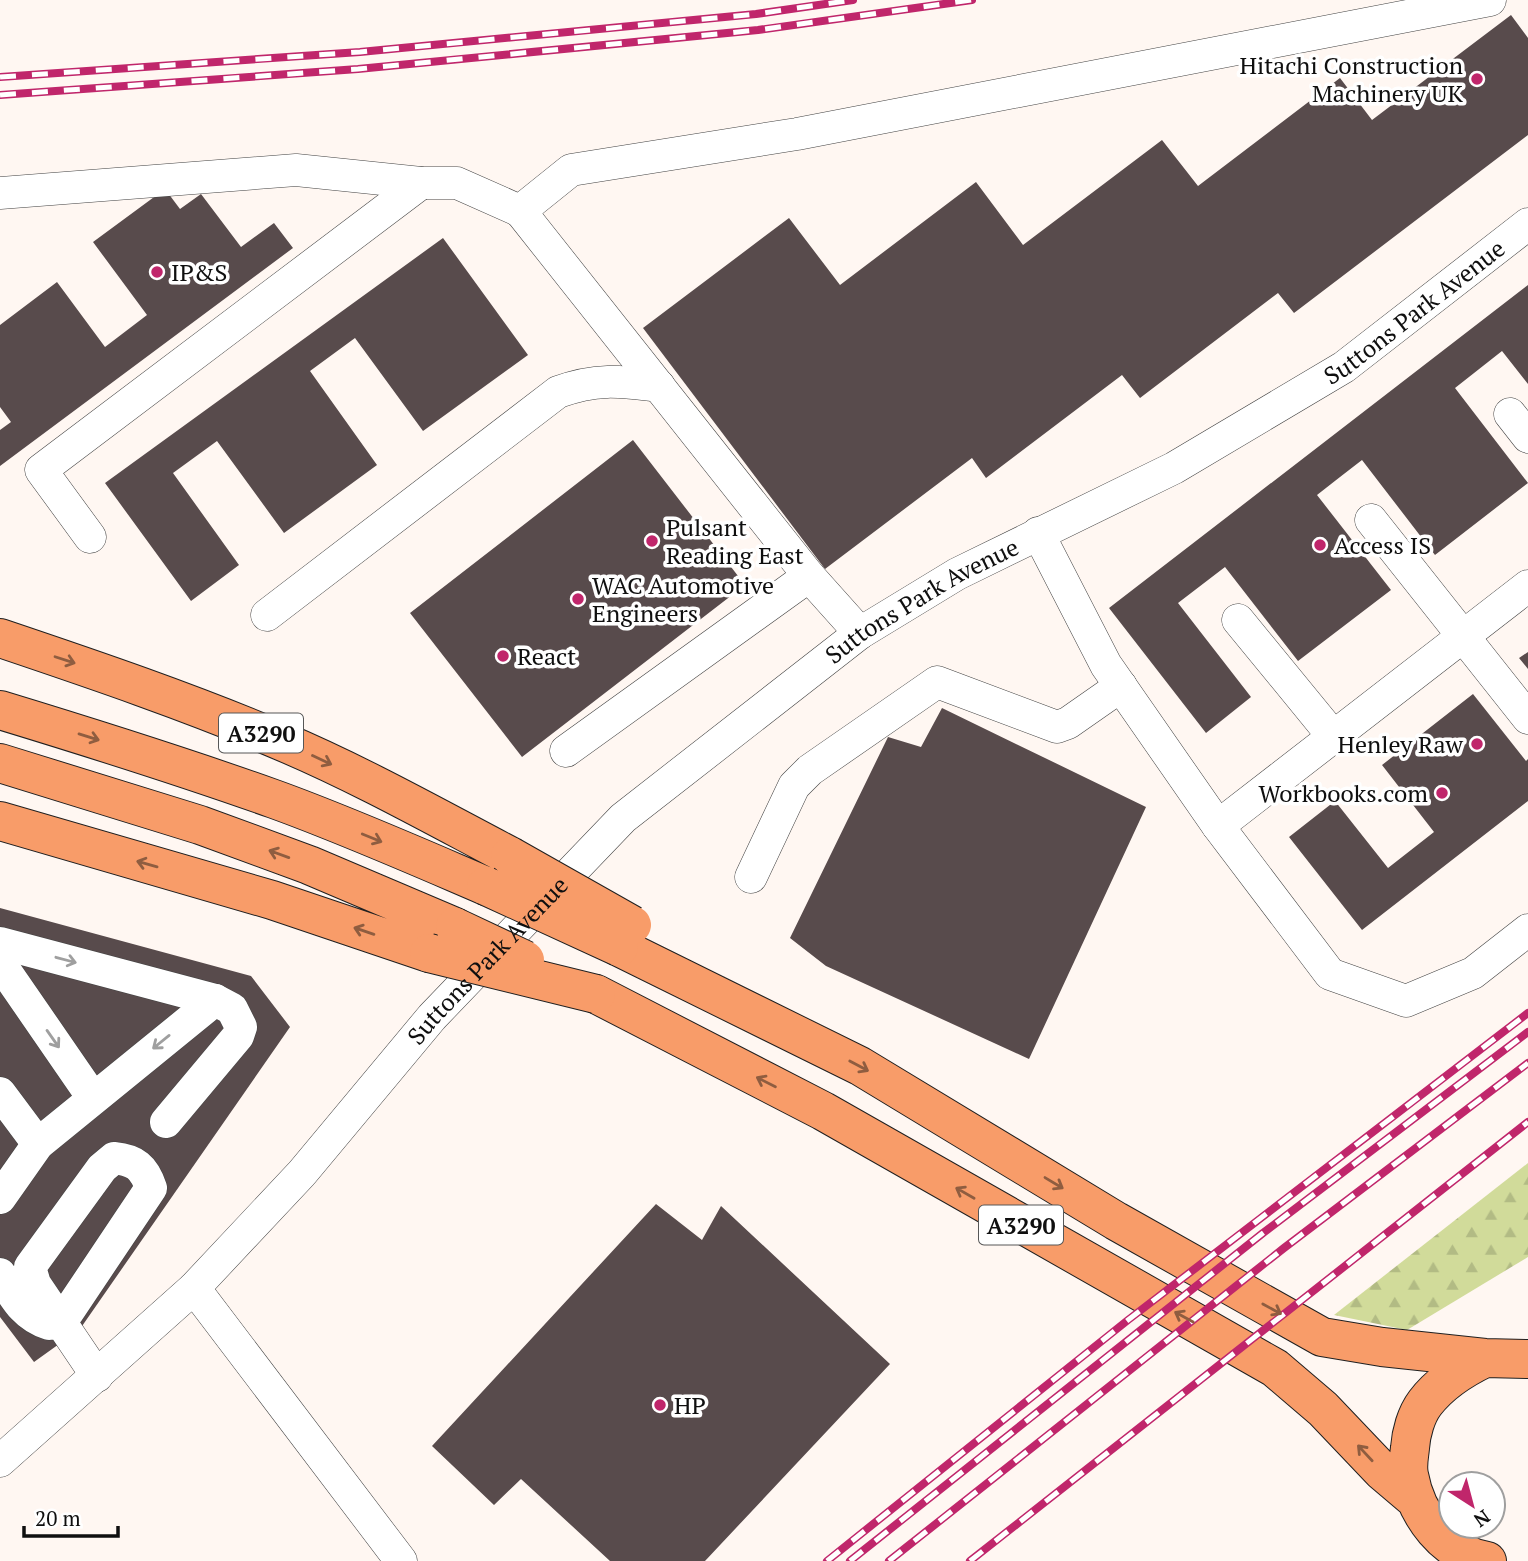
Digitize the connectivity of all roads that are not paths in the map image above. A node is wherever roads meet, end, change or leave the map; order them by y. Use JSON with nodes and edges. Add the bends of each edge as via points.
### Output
{"nodes":[{"id":1,"x":1490,"y":0,"type":"edge"},
{"id":2,"x":421,"y":183,"type":"junction"},
{"id":3,"x":0,"y":193,"type":"edge"},
{"id":4,"x":520,"y":211,"type":"junction"},
{"id":5,"x":1528,"y":224,"type":"edge"},
{"id":6,"x":659,"y":386,"type":"junction"},
{"id":7,"x":1371,"y":520,"type":"dead end"},
{"id":8,"x":1038,"y":533,"type":"junction"},
{"id":9,"x":90,"y":537,"type":"dead end"},
{"id":10,"x":810,"y":576,"type":"junction"},
{"id":11,"x":1528,"y":586,"type":"edge"},
{"id":12,"x":267,"y":615,"type":"dead end"},
{"id":13,"x":1238,"y":620,"type":"dead end"},
{"id":14,"x":860,"y":633,"type":"junction"},
{"id":15,"x":1463,"y":636,"type":"junction"},
{"id":16,"x":0,"y":638,"type":"edge"},
{"id":17,"x":1121,"y":686,"type":"junction"},
{"id":18,"x":0,"y":710,"type":"edge"},
{"id":19,"x":1528,"y":718,"type":"edge"},
{"id":20,"x":1333,"y":736,"type":"junction"},
{"id":21,"x":566,"y":751,"type":"dead end"},
{"id":22,"x":0,"y":763,"type":"edge"},
{"id":23,"x":0,"y":821,"type":"edge"},
{"id":24,"x":1218,"y":826,"type":"junction"},
{"id":25,"x":751,"y":877,"type":"dead end"},
{"id":26,"x":1528,"y":930,"type":"edge"},
{"id":27,"x":626,"y":936,"type":"junction"},
{"id":28,"x":0,"y":943,"type":"edge"},
{"id":29,"x":0,"y":963,"type":"edge"},
{"id":30,"x":596,"y":994,"type":"junction"},
{"id":31,"x":215,"y":1000,"type":"junction"},
{"id":32,"x":0,"y":1093,"type":"edge"},
{"id":33,"x":93,"y":1098,"type":"junction"},
{"id":34,"x":166,"y":1122,"type":"dead end"},
{"id":35,"x":38,"y":1144,"type":"junction"},
{"id":36,"x":0,"y":1198,"type":"edge"},
{"id":37,"x":0,"y":1274,"type":"edge"},
{"id":38,"x":194,"y":1288,"type":"junction"},
{"id":39,"x":1485,"y":1358,"type":"junction"},
{"id":40,"x":1528,"y":1359,"type":"edge"},
{"id":41,"x":97,"y":1376,"type":"junction"},
{"id":42,"x":0,"y":1461,"type":"edge"},
{"id":43,"x":1415,"y":1499,"type":"junction"},
{"id":44,"x":1448,"y":1552,"type":"edge"},
{"id":45,"x":401,"y":1561,"type":"edge"},
{"id":46,"x":1487,"y":1561,"type":"edge"}],
"edges":[{"from":1,"to":4,"type":"street","via":[[811,131],[571,170]]},
{"from":2,"to":3,"type":"street","via":[[296,170]]},
{"from":2,"to":4,"type":"street","via":[[457,183]]},
{"from":2,"to":9,"type":"street","via":[[41,470]]},
{"from":4,"to":6,"type":"street"},
{"from":5,"to":8,"type":"street","name":"Suttons Park Avenue","via":[[1344,366],[1174,468]]},
{"from":6,"to":10,"type":"street"},
{"from":6,"to":12,"type":"street","via":[[607,381],[582,383],[558,392]]},
{"from":7,"to":15,"type":"street"},
{"from":8,"to":14,"type":"street","name":"Suttons Park Avenue","via":[[957,574]]},
{"from":8,"to":17,"type":"street","name":"Suttons Park Avenue"},
{"from":10,"to":14,"type":"street"},
{"from":10,"to":21,"type":"street"},
{"from":11,"to":15,"type":"street"},
{"from":13,"to":20,"type":"street"},
{"from":14,"to":38,"type":"street","name":"Suttons Park Avenue","via":[[623,818],[432,1017],[302,1172]]},
{"from":15,"to":19,"type":"street"},
{"from":15,"to":20,"type":"street"},
{"from":16,"to":27,"type":"main road","number":"A3290","one_way":true,"bridge":true,"via":[[127,680],[345,770],[510,856]]},
{"from":17,"to":24,"type":"street","name":"Suttons Park Avenue"},
{"from":17,"to":25,"type":"street","via":[[1057,727],[937,682],[810,770],[794,786]]},
{"from":18,"to":27,"type":"main road","number":"A3290","one_way":true,"bridge":true,"via":[[276,800],[486,886]]},
{"from":20,"to":24,"type":"street"},
{"from":30,"to":22,"type":"main road","number":"A3290","one_way":true,"bridge":true,"via":[[456,927],[309,865],[200,825]]},
{"from":30,"to":23,"type":"main road","number":"A3290","one_way":true,"bridge":true,"via":[[429,953],[272,900]]},
{"from":24,"to":26,"type":"street","name":"Suttons Park Avenue","via":[[1330,974],[1406,1001],[1473,973]]},
{"from":27,"to":39,"type":"main road","number":"A3290","one_way":true,"via":[[732,1004],[860,1066],[1116,1221],[1322,1337]]},
{"from":28,"to":31,"type":"street","one_way":true},
{"from":29,"to":33,"type":"street","one_way":true},
{"from":43,"to":30,"type":"main road","number":"A3290","one_way":true,"via":[[1324,1409],[1275,1368],[823,1111]]},
{"from":31,"to":33,"type":"street","one_way":true},
{"from":31,"to":34,"type":"street","via":[[232,1009],[240,1027],[238,1036]]},
{"from":32,"to":35,"type":"street"},
{"from":33,"to":35,"type":"street"},
{"from":35,"to":36,"type":"street"},
{"from":37,"to":41,"type":"street","via":[[24,1311],[37,1320],[49,1324],[59,1318],[68,1312],[151,1188],[147,1175],[130,1160],[114,1158],[30,1267],[35,1284],[58,1318],[66,1330],[74,1341]]},
{"from":38,"to":41,"type":"street","name":"Suttons Park Avenue"},
{"from":38,"to":45,"type":"street"},
{"from":39,"to":40,"type":"main road"},
{"from":39,"to":43,"type":"main road","via":[[1456,1371],[1424,1404],[1411,1434],[1408,1472]]},
{"from":41,"to":42,"type":"street","name":"Suttons Park Avenue"},
{"from":43,"to":44,"type":"main road"},
{"from":44,"to":46,"type":"main road"}]}
